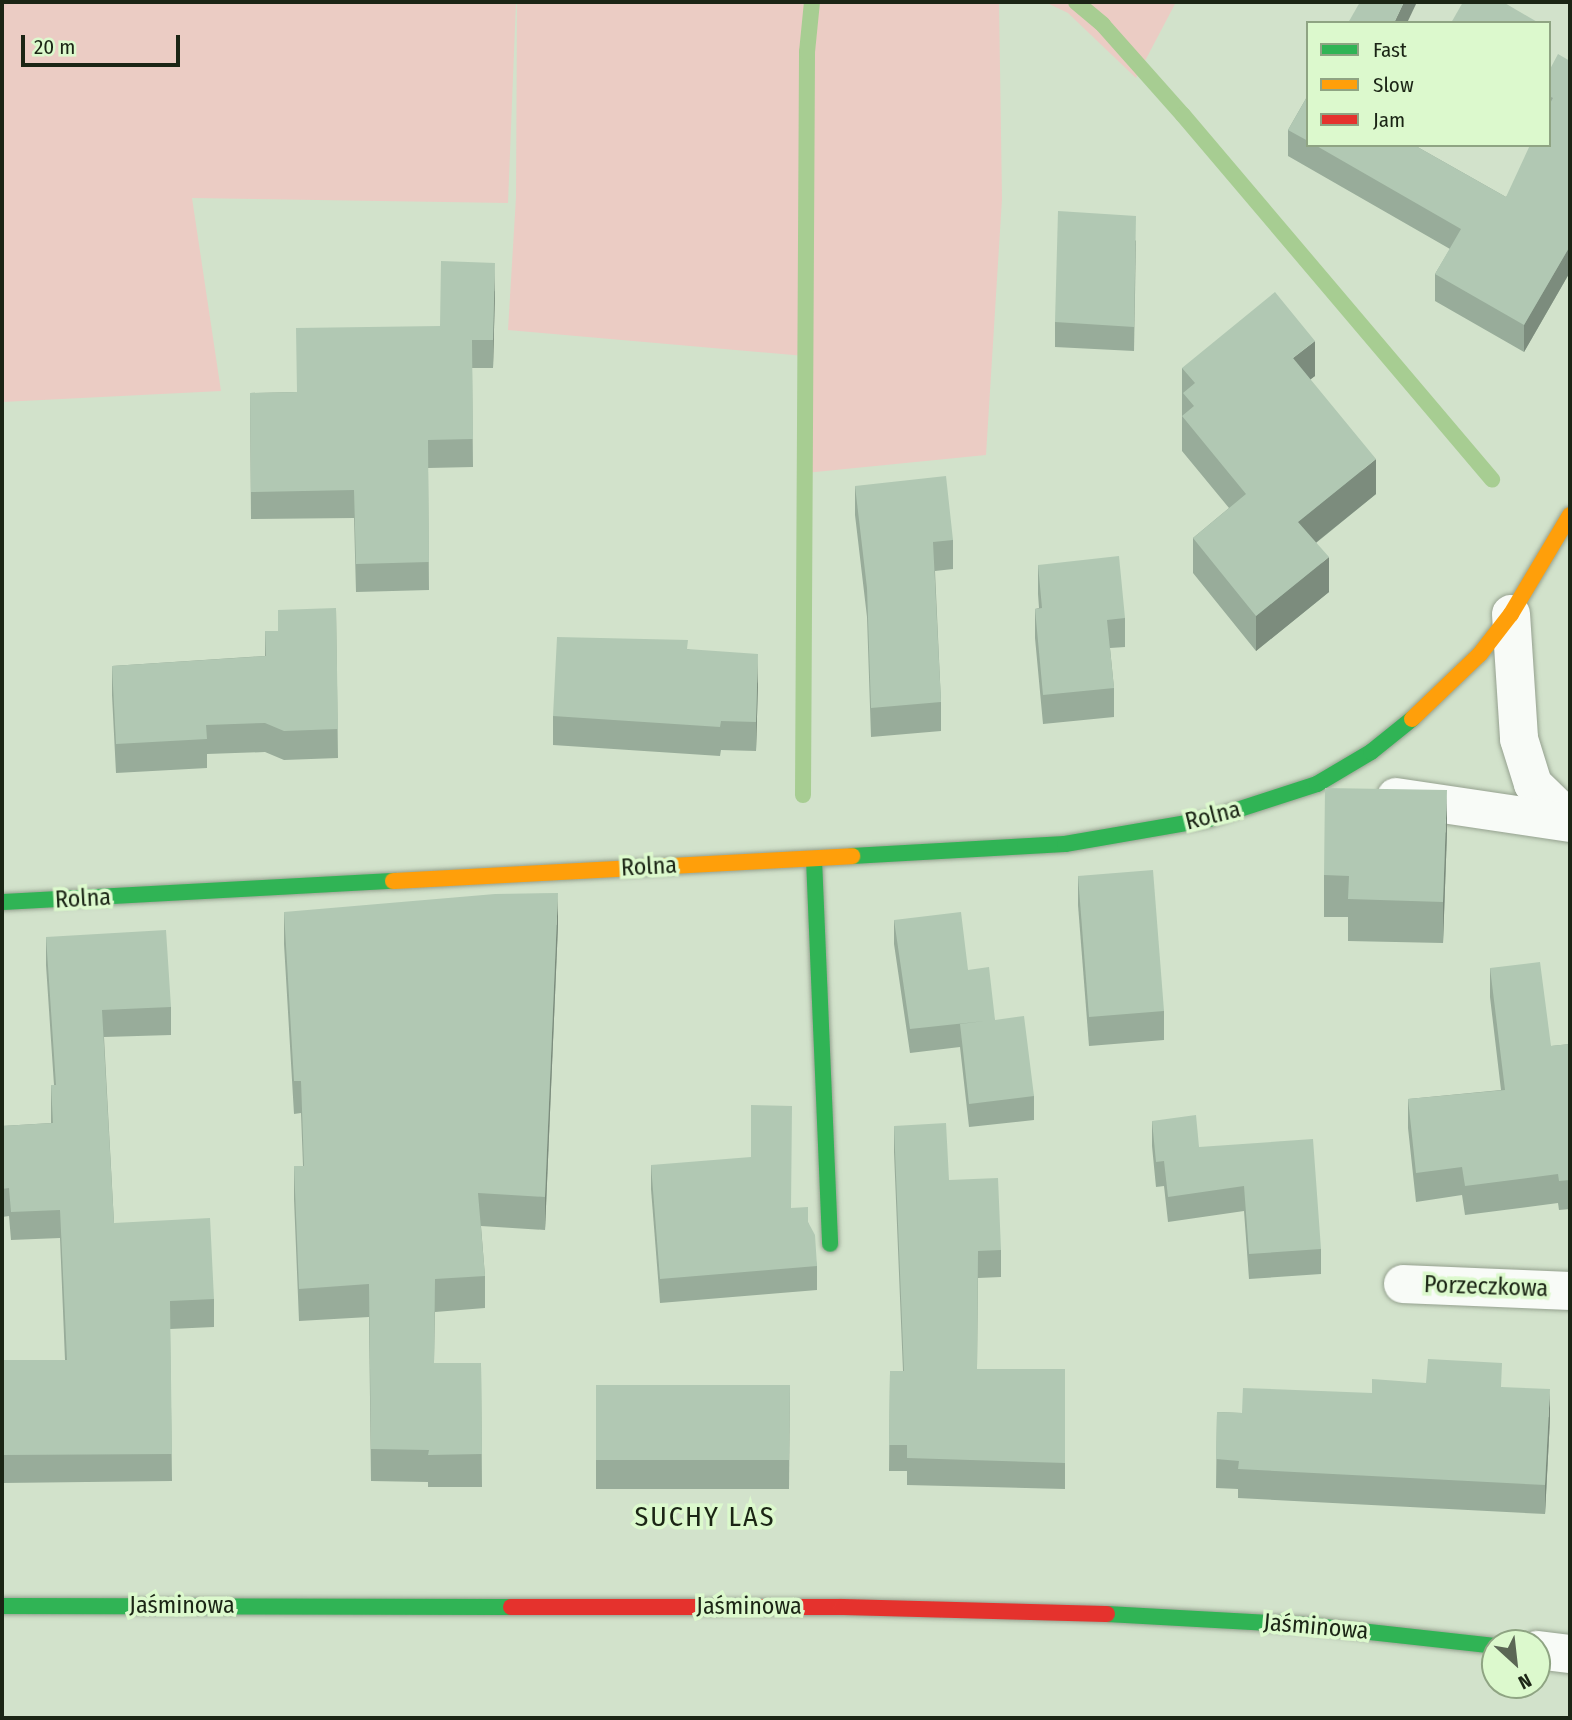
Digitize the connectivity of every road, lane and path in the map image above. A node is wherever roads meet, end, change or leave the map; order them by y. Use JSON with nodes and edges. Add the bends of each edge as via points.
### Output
{"nodes":[{"id":1,"x":1570,"y":515,"type":"edge"},
{"id":2,"x":1511,"y":614,"type":"junction"},
{"id":3,"x":1291,"y":794,"type":"junction"},
{"id":4,"x":1570,"y":821,"type":"edge"},
{"id":5,"x":814,"y":859,"type":"junction"},
{"id":6,"x":2,"y":902,"type":"edge"},
{"id":7,"x":830,"y":1244,"type":"dead end"},
{"id":8,"x":1403,"y":1284,"type":"dead end"},
{"id":9,"x":1570,"y":1291,"type":"edge"},
{"id":10,"x":2,"y":1606,"type":"edge"},
{"id":11,"x":1481,"y":1644,"type":"edge"},
{"id":12,"x":1551,"y":1652,"type":"edge"},
{"id":13,"x":1570,"y":1654,"type":"edge"}],
"edges":[{"from":1,"to":2,"type":"street"},
{"from":2,"to":3,"type":"street","name":"Rolna","via":[[1480,654],[1409,722],[1344,770]]},
{"from":2,"to":4,"type":"street","name":"Rolna","via":[[1518,739],[1533,784]]},
{"from":3,"to":4,"type":"street","name":"Rolna","via":[[1373,794]]},
{"from":3,"to":5,"type":"street","name":"Rolna","via":[[1209,819],[1096,841]]},
{"from":5,"to":6,"type":"street","name":"Rolna"},
{"from":5,"to":7,"type":"street"},
{"from":8,"to":9,"type":"street","name":"Porzeczkowa"},
{"from":10,"to":11,"type":"street","name":"Jaśminowa","via":[[828,1607],[1112,1614],[1307,1625]]},
{"from":12,"to":13,"type":"street"}]}
